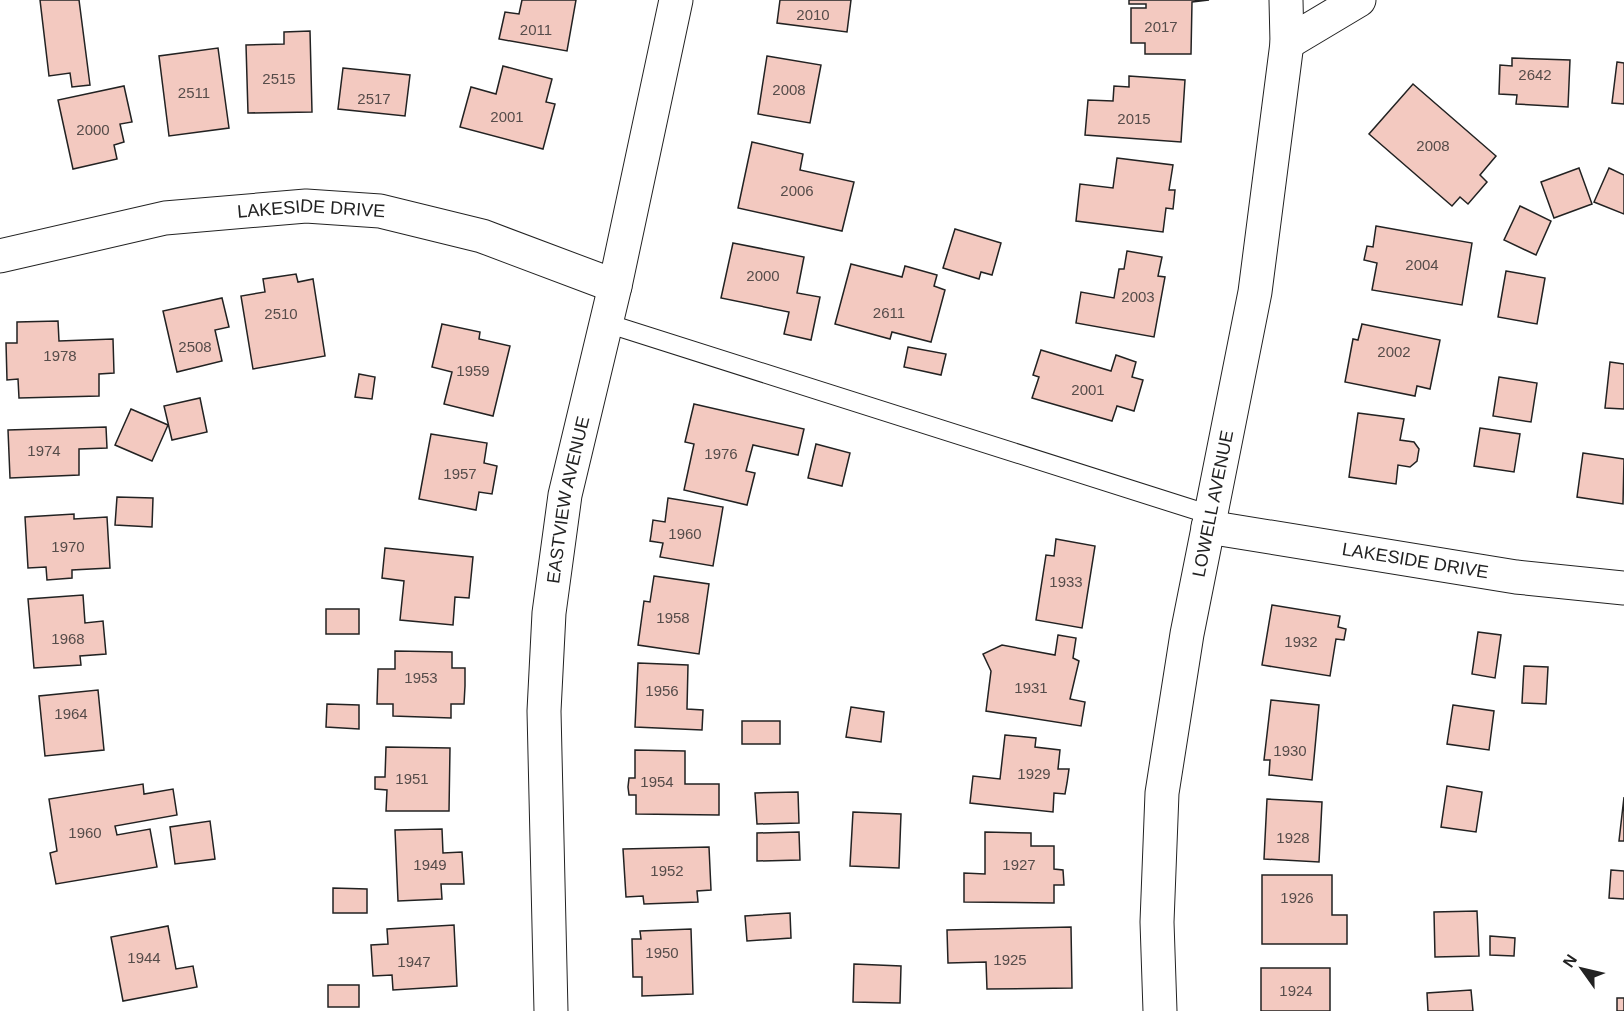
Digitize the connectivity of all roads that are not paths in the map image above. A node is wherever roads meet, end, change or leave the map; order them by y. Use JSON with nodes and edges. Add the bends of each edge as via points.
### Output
{"nodes":[{"id":1,"x":676,"y":0,"type":"edge"},
{"id":2,"x":1286,"y":0,"type":"edge"},
{"id":3,"x":1359,"y":0,"type":"edge"},
{"id":4,"x":1287,"y":43,"type":"junction"},
{"id":5,"x":0,"y":255,"type":"edge"},
{"id":6,"x":615,"y":286,"type":"junction"},
{"id":7,"x":606,"y":323,"type":"junction"},
{"id":8,"x":1210,"y":521,"type":"junction"},
{"id":9,"x":1624,"y":588,"type":"edge"},
{"id":10,"x":550,"y":1011,"type":"edge"},
{"id":11,"x":1160,"y":1011,"type":"edge"}],
"edges":[{"from":1,"to":6,"type":"street","name":"EASTVIEW AVENUE"},
{"from":2,"to":4,"type":"street","name":"LOWELL AVENUE"},
{"from":3,"to":4,"type":"street"},
{"from":4,"to":8,"type":"street","name":"LOWELL AVENUE","via":[[1255,292]]},
{"from":5,"to":6,"type":"street","name":"LAKESIDE DRIVE","via":[[165,218],[306,206],[380,211],[482,236]]},
{"from":6,"to":7,"type":"street","name":"EASTVIEW AVENUE"},
{"from":7,"to":8,"type":"lane"},
{"from":7,"to":10,"type":"street","name":"EASTVIEW AVENUE","via":[[565,495],[549,613],[544,711]]},
{"from":8,"to":9,"type":"street","name":"LAKESIDE DRIVE","via":[[1516,577]]},
{"from":8,"to":11,"type":"street","name":"LOWELL AVENUE","via":[[1187,634],[1162,793],[1157,922]]}]}
